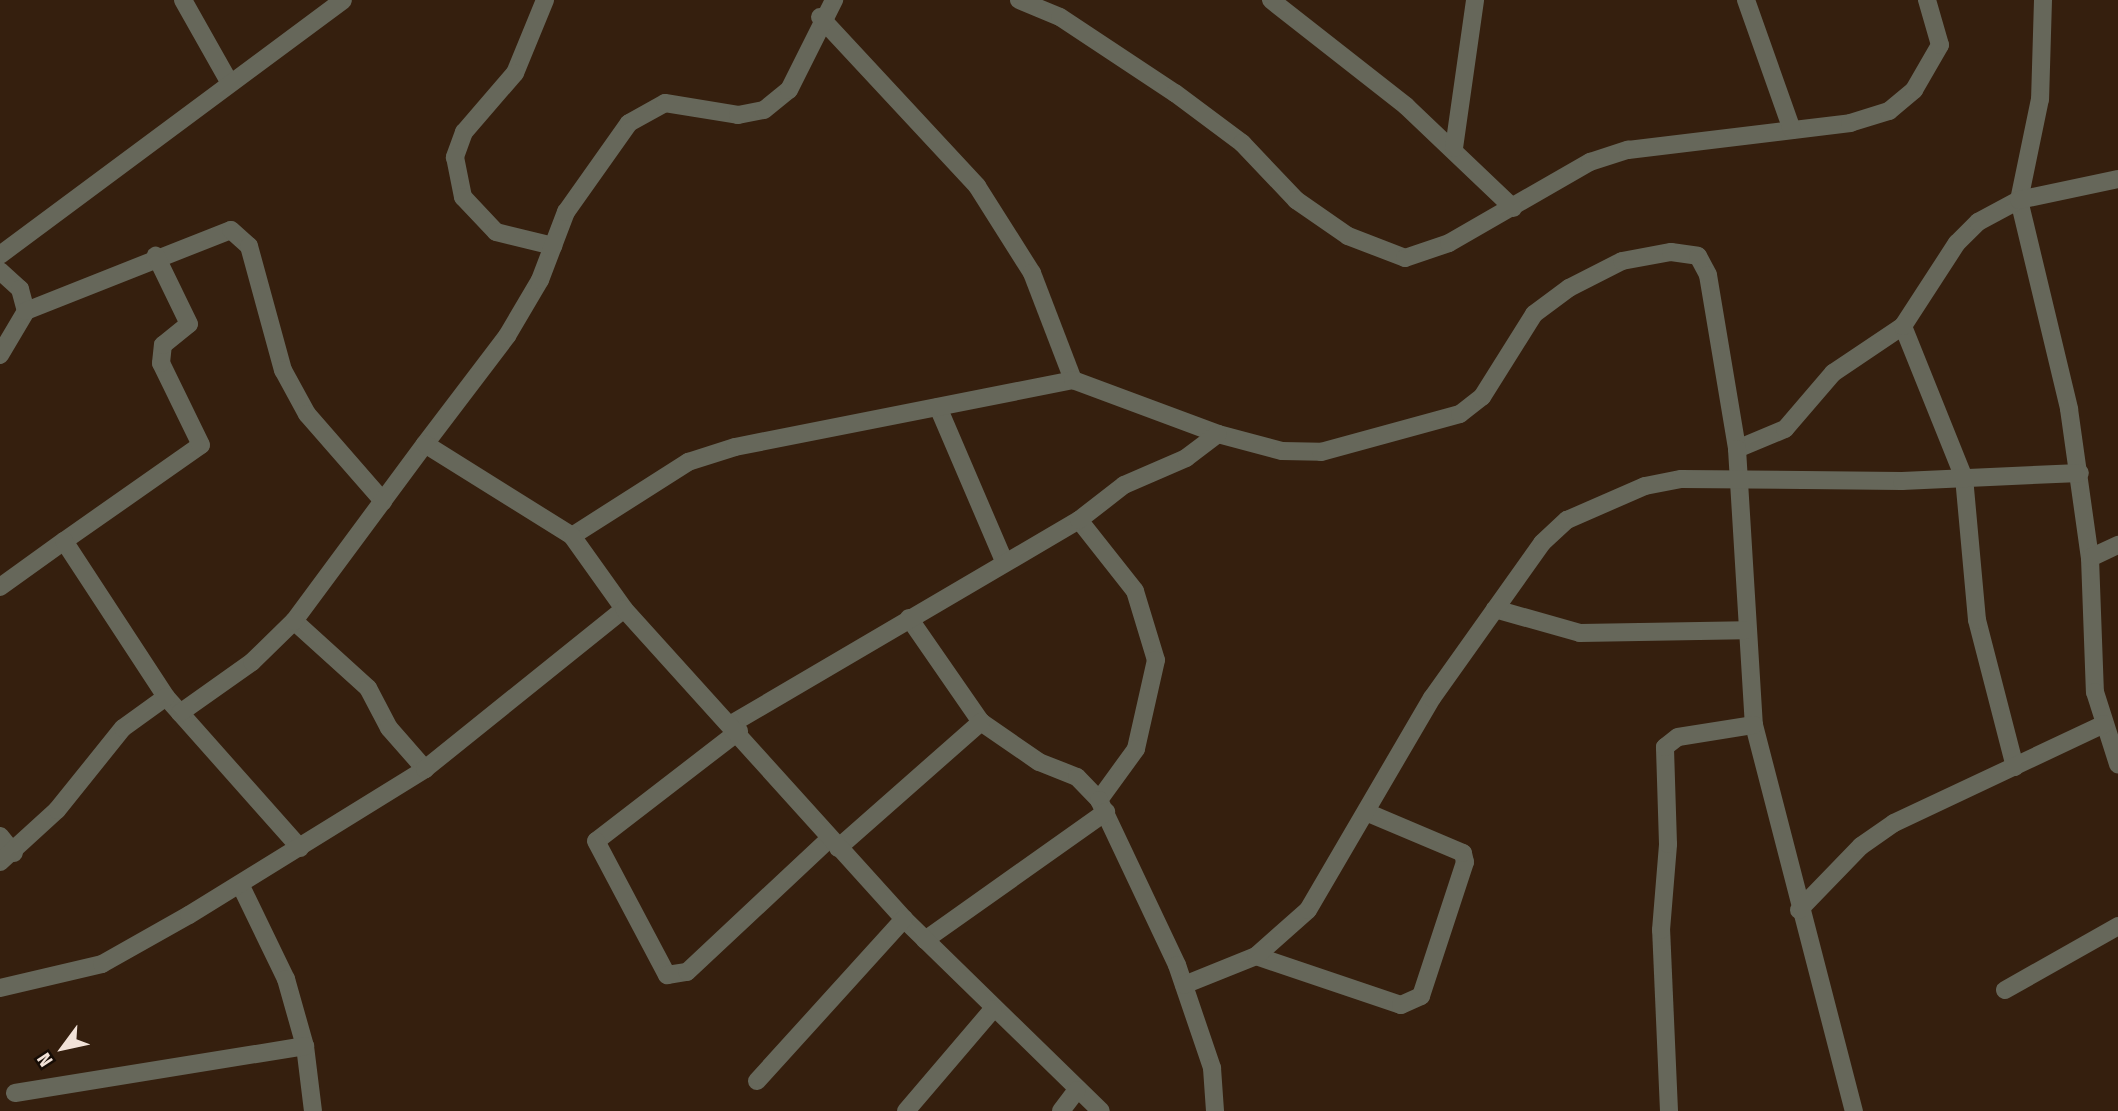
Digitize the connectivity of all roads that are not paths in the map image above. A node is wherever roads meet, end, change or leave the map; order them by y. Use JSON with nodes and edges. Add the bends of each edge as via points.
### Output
{"nodes":[{"id":1,"x":183,"y":0,"type":"edge"},
{"id":2,"x":343,"y":0,"type":"edge"},
{"id":3,"x":545,"y":0,"type":"edge"},
{"id":4,"x":834,"y":0,"type":"edge"},
{"id":5,"x":1019,"y":0,"type":"edge"},
{"id":6,"x":1271,"y":0,"type":"edge"},
{"id":7,"x":1475,"y":0,"type":"edge"},
{"id":8,"x":1746,"y":0,"type":"edge"},
{"id":9,"x":1927,"y":0,"type":"edge"},
{"id":10,"x":2043,"y":0,"type":"edge"},
{"id":11,"x":820,"y":17,"type":"junction"},
{"id":12,"x":228,"y":80,"type":"junction"},
{"id":13,"x":1792,"y":130,"type":"junction"},
{"id":14,"x":1454,"y":148,"type":"junction"},
{"id":15,"x":2118,"y":179,"type":"edge"},
{"id":16,"x":2020,"y":200,"type":"junction"},
{"id":17,"x":1513,"y":208,"type":"junction"},
{"id":18,"x":553,"y":246,"type":"junction"},
{"id":19,"x":0,"y":255,"type":"edge"},
{"id":20,"x":156,"y":256,"type":"junction"},
{"id":21,"x":0,"y":271,"type":"edge"},
{"id":22,"x":26,"y":310,"type":"junction"},
{"id":23,"x":1903,"y":326,"type":"junction"},
{"id":24,"x":0,"y":355,"type":"edge"},
{"id":25,"x":1073,"y":380,"type":"junction"},
{"id":26,"x":938,"y":407,"type":"junction"},
{"id":27,"x":1218,"y":433,"type":"junction"},
{"id":28,"x":425,"y":444,"type":"junction"},
{"id":29,"x":1737,"y":449,"type":"junction"},
{"id":30,"x":2080,"y":473,"type":"junction"},
{"id":31,"x":1738,"y":477,"type":"junction"},
{"id":32,"x":1964,"y":478,"type":"junction"},
{"id":33,"x":383,"y":501,"type":"junction"},
{"id":34,"x":1079,"y":520,"type":"junction"},
{"id":35,"x":572,"y":536,"type":"junction"},
{"id":36,"x":64,"y":541,"type":"junction"},
{"id":37,"x":2118,"y":545,"type":"edge"},
{"id":38,"x":2090,"y":558,"type":"junction"},
{"id":39,"x":1004,"y":561,"type":"junction"},
{"id":40,"x":0,"y":587,"type":"edge"},
{"id":41,"x":624,"y":609,"type":"junction"},
{"id":42,"x":1496,"y":609,"type":"junction"},
{"id":43,"x":909,"y":618,"type":"junction"},
{"id":44,"x":295,"y":621,"type":"junction"},
{"id":45,"x":1744,"y":630,"type":"junction"},
{"id":46,"x":166,"y":697,"type":"junction"},
{"id":47,"x":180,"y":713,"type":"junction"},
{"id":48,"x":981,"y":722,"type":"junction"},
{"id":49,"x":2104,"y":724,"type":"junction"},
{"id":50,"x":1754,"y":725,"type":"junction"},
{"id":51,"x":736,"y":727,"type":"junction"},
{"id":52,"x":2118,"y":764,"type":"edge"},
{"id":53,"x":2015,"y":767,"type":"junction"},
{"id":54,"x":425,"y":769,"type":"junction"},
{"id":55,"x":1102,"y":806,"type":"junction"},
{"id":56,"x":1366,"y":812,"type":"junction"},
{"id":57,"x":0,"y":836,"type":"edge"},
{"id":58,"x":833,"y":844,"type":"junction"},
{"id":59,"x":300,"y":848,"type":"junction"},
{"id":60,"x":7,"y":857,"type":"edge"},
{"id":61,"x":240,"y":884,"type":"junction"},
{"id":62,"x":1799,"y":910,"type":"junction"},
{"id":63,"x":904,"y":919,"type":"junction"},
{"id":64,"x":2118,"y":926,"type":"edge"},
{"id":65,"x":925,"y":940,"type":"junction"},
{"id":66,"x":1256,"y":956,"type":"junction"},
{"id":67,"x":1184,"y":985,"type":"junction"},
{"id":68,"x":0,"y":988,"type":"edge"},
{"id":69,"x":2005,"y":990,"type":"dead end"},
{"id":70,"x":993,"y":1009,"type":"junction"},
{"id":71,"x":305,"y":1046,"type":"junction"},
{"id":72,"x":757,"y":1081,"type":"dead end"},
{"id":73,"x":1077,"y":1090,"type":"junction"},
{"id":74,"x":15,"y":1093,"type":"dead end"},
{"id":75,"x":313,"y":1111,"type":"edge"},
{"id":76,"x":906,"y":1111,"type":"edge"},
{"id":77,"x":1061,"y":1111,"type":"edge"},
{"id":78,"x":1101,"y":1111,"type":"edge"},
{"id":79,"x":1215,"y":1111,"type":"edge"},
{"id":80,"x":1669,"y":1111,"type":"edge"},
{"id":81,"x":1854,"y":1111,"type":"edge"}],
"edges":[{"from":1,"to":12,"type":"street"},
{"from":2,"to":12,"type":"street"},
{"from":3,"to":18,"type":"street","via":[[515,73],[464,132],[455,157],[463,197],[496,232]]},
{"from":4,"to":11,"type":"street"},
{"from":5,"to":17,"type":"street","via":[[1060,17],[1175,93],[1242,143],[1297,200],[1379,251],[1405,258],[1428,253]]},
{"from":6,"to":14,"type":"street"},
{"from":7,"to":14,"type":"street"},
{"from":8,"to":13,"type":"street"},
{"from":9,"to":13,"type":"street","via":[[1940,45],[1914,90],[1889,111]]},
{"from":10,"to":16,"type":"street","via":[[2040,99]]},
{"from":11,"to":18,"type":"street","via":[[804,66],[789,90],[764,110],[738,115],[665,103],[629,123],[566,212]]},
{"from":11,"to":25,"type":"street","via":[[977,186],[1032,273]]},
{"from":12,"to":19,"type":"street"},
{"from":13,"to":17,"type":"street","via":[[1628,150],[1590,162]]},
{"from":14,"to":17,"type":"street"},
{"from":15,"to":16,"type":"street"},
{"from":16,"to":23,"type":"street","via":[[1978,222],[1957,243]]},
{"from":16,"to":30,"type":"street"},
{"from":18,"to":28,"type":"street","via":[[507,335]]},
{"from":20,"to":22,"type":"street"},
{"from":20,"to":33,"type":"street","via":[[231,230],[241,233],[283,370],[307,414]]},
{"from":20,"to":36,"type":"street","via":[[189,324],[163,345],[161,363],[201,445]]},
{"from":21,"to":22,"type":"street","via":[[20,289]]},
{"from":22,"to":24,"type":"street"},
{"from":23,"to":29,"type":"street","via":[[1833,373],[1785,429]]},
{"from":23,"to":32,"type":"street"},
{"from":25,"to":26,"type":"street"},
{"from":25,"to":27,"type":"street"},
{"from":26,"to":35,"type":"street","via":[[735,447],[688,462]]},
{"from":26,"to":39,"type":"street"},
{"from":27,"to":29,"type":"street","via":[[1282,451],[1321,453],[1460,414],[1482,397],[1534,314],[1622,261],[1671,252],[1698,256],[1708,275]]},
{"from":27,"to":34,"type":"street","via":[[1159,473],[1124,485]]},
{"from":28,"to":33,"type":"street"},
{"from":28,"to":35,"type":"street"},
{"from":29,"to":31,"type":"street"},
{"from":30,"to":32,"type":"street"},
{"from":30,"to":38,"type":"street"},
{"from":31,"to":32,"type":"street"},
{"from":31,"to":42,"type":"street","via":[[1645,486],[1567,520]]},
{"from":31,"to":45,"type":"street"},
{"from":32,"to":53,"type":"street","via":[[1977,620]]},
{"from":33,"to":44,"type":"street"},
{"from":34,"to":39,"type":"street"},
{"from":34,"to":55,"type":"street","via":[[1135,591],[1156,660],[1136,749]]},
{"from":35,"to":41,"type":"street"},
{"from":36,"to":40,"type":"street"},
{"from":36,"to":46,"type":"street"},
{"from":37,"to":38,"type":"street"},
{"from":38,"to":49,"type":"street","via":[[2095,692]]},
{"from":39,"to":43,"type":"street"},
{"from":41,"to":51,"type":"street"},
{"from":41,"to":54,"type":"street"},
{"from":42,"to":45,"type":"street","via":[[1580,634]]},
{"from":42,"to":56,"type":"street","via":[[1432,698]]},
{"from":43,"to":48,"type":"street"},
{"from":43,"to":51,"type":"street"},
{"from":44,"to":47,"type":"street","via":[[252,662]]},
{"from":44,"to":54,"type":"street","via":[[368,688],[389,728]]},
{"from":45,"to":50,"type":"street"},
{"from":46,"to":47,"type":"street"},
{"from":46,"to":60,"type":"street","via":[[123,728]]},
{"from":47,"to":59,"type":"street"},
{"from":48,"to":55,"type":"street","via":[[1039,762],[1077,777]]},
{"from":48,"to":58,"type":"street"},
{"from":49,"to":52,"type":"street"},
{"from":49,"to":53,"type":"street"},
{"from":50,"to":62,"type":"street"},
{"from":50,"to":80,"type":"street","via":[[1678,737],[1665,747],[1668,844],[1661,930]]},
{"from":51,"to":58,"type":"street"},
{"from":51,"to":58,"type":"street","via":[[596,841],[667,975],[687,972]]},
{"from":53,"to":62,"type":"street","via":[[1894,823],[1861,846]]},
{"from":54,"to":59,"type":"street"},
{"from":55,"to":65,"type":"street"},
{"from":55,"to":67,"type":"street"},
{"from":56,"to":66,"type":"street","via":[[1308,910]]},
{"from":56,"to":66,"type":"street","via":[[1463,853],[1465,862],[1420,996],[1401,1005]]},
{"from":57,"to":60,"type":"street"},
{"from":58,"to":63,"type":"street"},
{"from":59,"to":61,"type":"street"},
{"from":61,"to":68,"type":"street","via":[[102,964]]},
{"from":61,"to":71,"type":"street","via":[[272,941]]},
{"from":62,"to":81,"type":"street"},
{"from":63,"to":65,"type":"street"},
{"from":63,"to":72,"type":"street"},
{"from":64,"to":69,"type":"street"},
{"from":65,"to":70,"type":"street"},
{"from":66,"to":67,"type":"street"},
{"from":67,"to":79,"type":"street","via":[[1212,1068]]},
{"from":70,"to":73,"type":"street"},
{"from":70,"to":76,"type":"street"},
{"from":71,"to":74,"type":"street"},
{"from":71,"to":75,"type":"street"},
{"from":73,"to":77,"type":"street"},
{"from":73,"to":78,"type":"street"}]}
